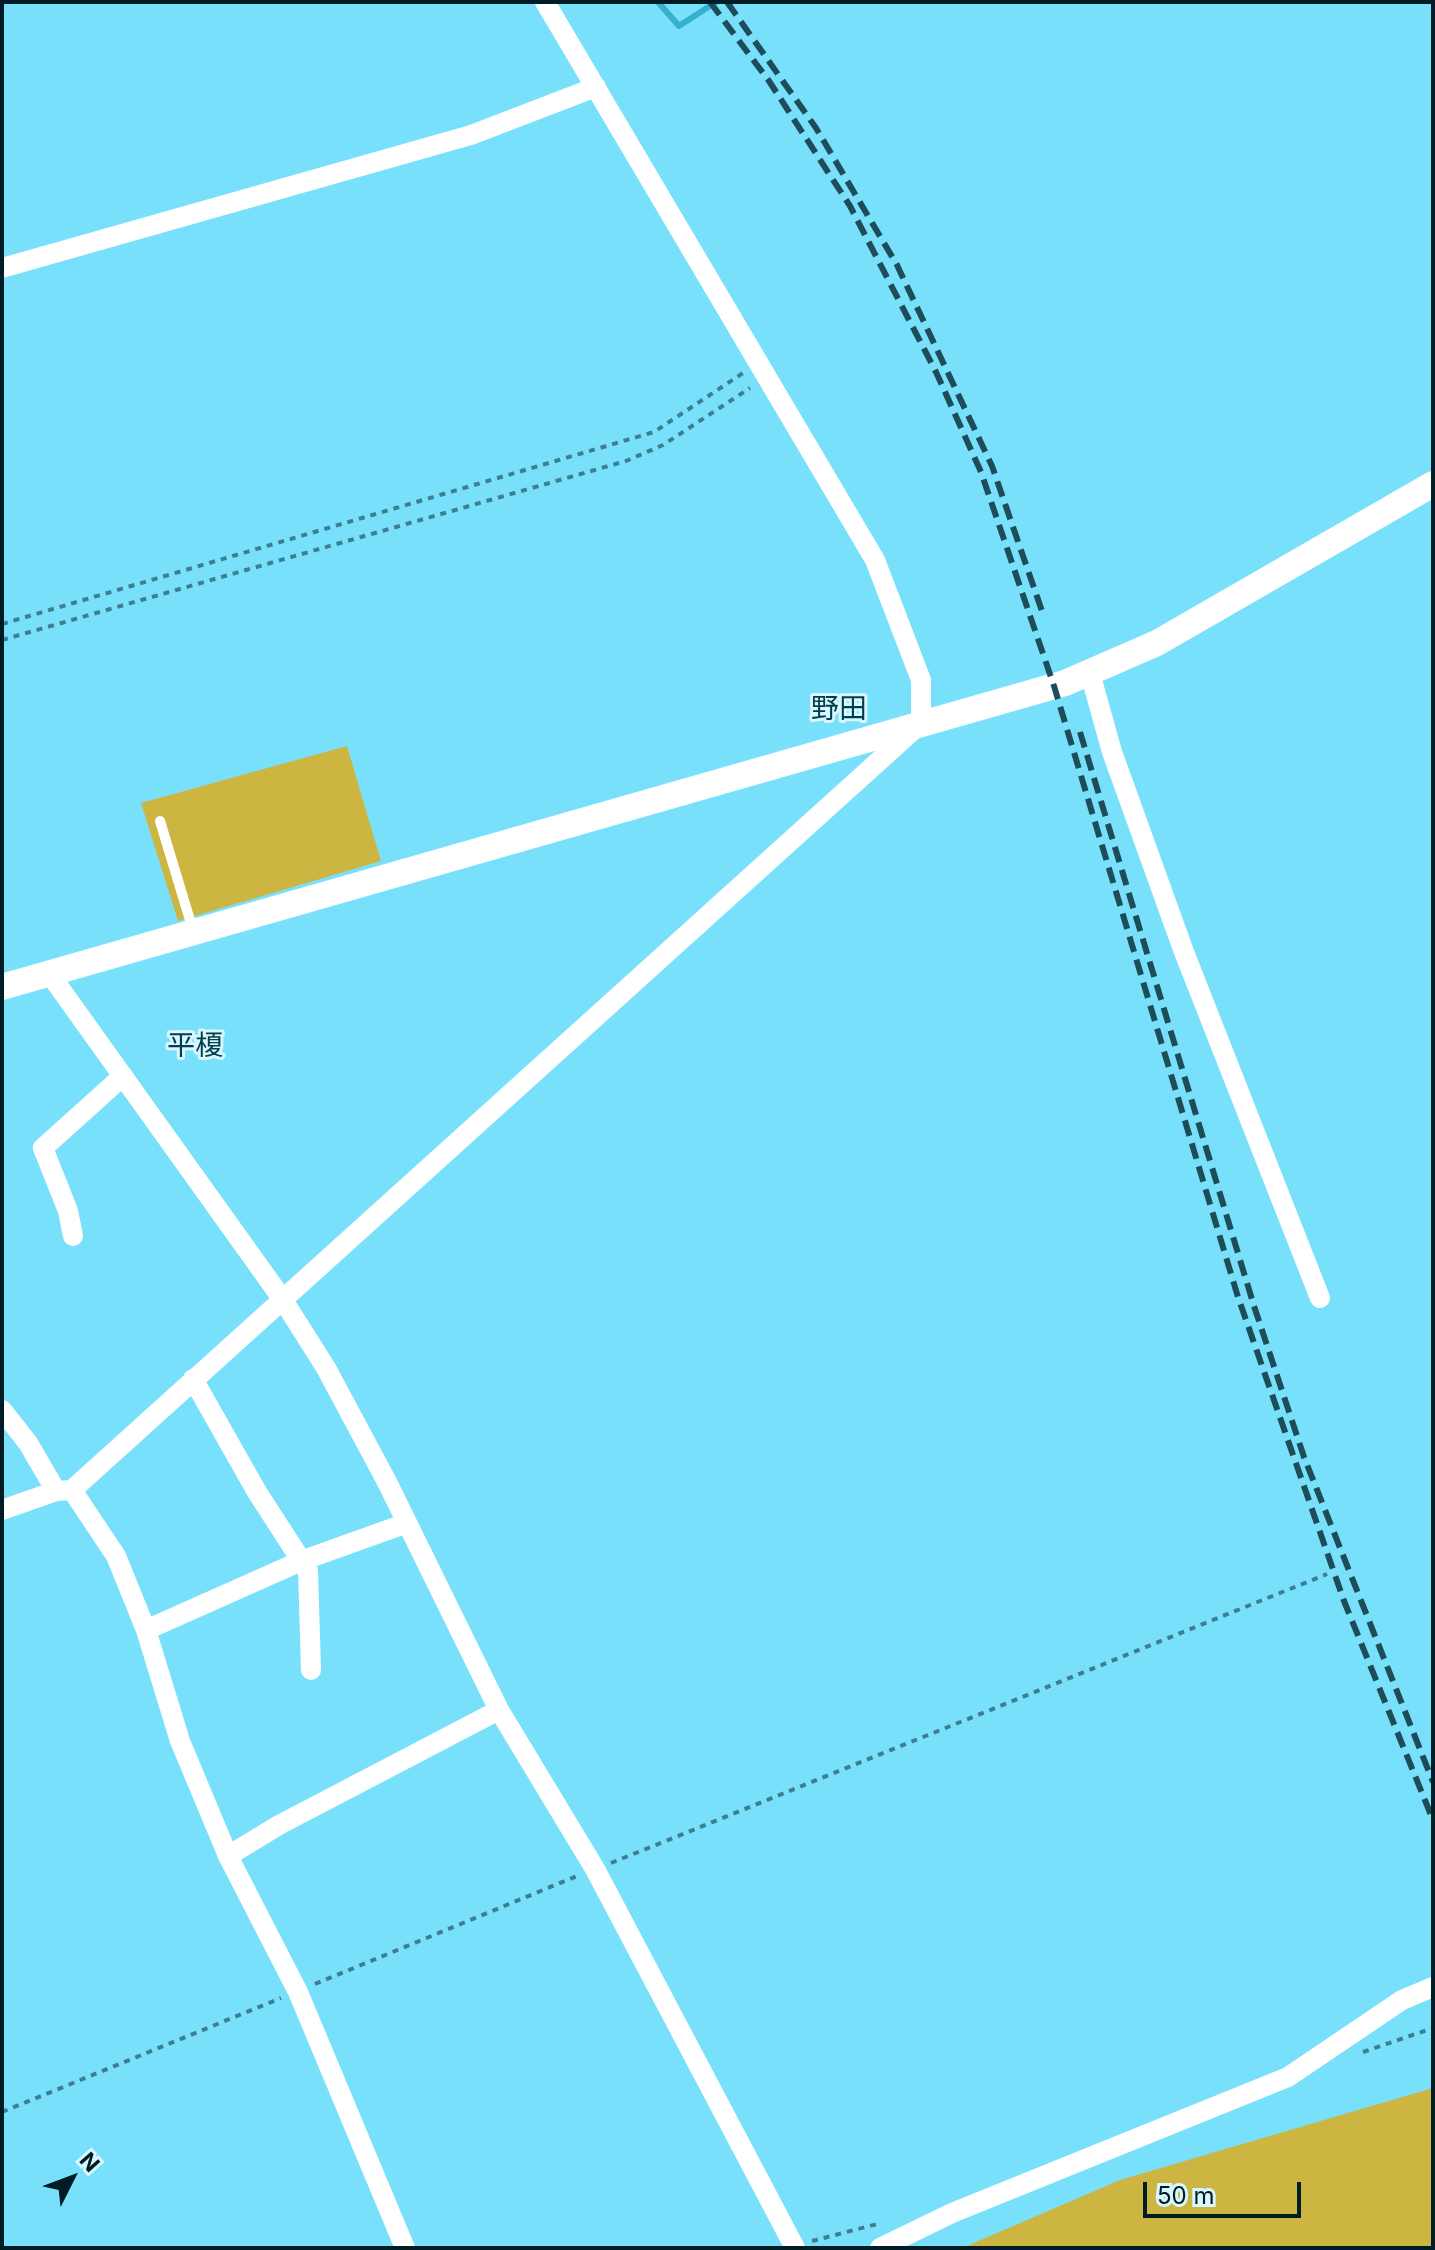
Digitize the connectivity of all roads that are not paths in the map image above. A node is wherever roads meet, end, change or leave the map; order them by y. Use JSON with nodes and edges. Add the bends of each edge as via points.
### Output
{"nodes":[{"id":1,"x":545,"y":2,"type":"edge"},
{"id":2,"x":596,"y":87,"type":"junction"},
{"id":3,"x":2,"y":268,"type":"edge"},
{"id":4,"x":1433,"y":484,"type":"edge"},
{"id":5,"x":1090,"y":673,"type":"junction"},
{"id":6,"x":921,"y":723,"type":"junction"},
{"id":7,"x":160,"y":821,"type":"dead end"},
{"id":8,"x":194,"y":932,"type":"junction"},
{"id":9,"x":49,"y":973,"type":"junction"},
{"id":10,"x":2,"y":987,"type":"edge"},
{"id":11,"x":123,"y":1076,"type":"junction"},
{"id":12,"x":73,"y":1236,"type":"dead end"},
{"id":13,"x":1320,"y":1298,"type":"dead end"},
{"id":14,"x":283,"y":1300,"type":"junction"},
{"id":15,"x":193,"y":1379,"type":"junction"},
{"id":16,"x":2,"y":1410,"type":"edge"},
{"id":17,"x":64,"y":1491,"type":"junction"},
{"id":18,"x":2,"y":1510,"type":"edge"},
{"id":19,"x":407,"y":1523,"type":"junction"},
{"id":20,"x":301,"y":1561,"type":"junction"},
{"id":21,"x":146,"y":1630,"type":"junction"},
{"id":22,"x":311,"y":1670,"type":"dead end"},
{"id":23,"x":499,"y":1710,"type":"junction"},
{"id":24,"x":228,"y":1856,"type":"junction"},
{"id":25,"x":1433,"y":1987,"type":"edge"},
{"id":26,"x":405,"y":2248,"type":"edge"},
{"id":27,"x":795,"y":2248,"type":"edge"},
{"id":28,"x":880,"y":2248,"type":"edge"}],
"edges":[{"from":1,"to":2,"type":"street"},
{"from":2,"to":3,"type":"street","via":[[471,135]]},
{"from":2,"to":6,"type":"street","via":[[875,560],[921,680]]},
{"from":4,"to":5,"type":"street","via":[[1157,643]]},
{"from":5,"to":6,"type":"street"},
{"from":5,"to":13,"type":"street","via":[[1112,752],[1184,952]]},
{"from":6,"to":8,"type":"street"},
{"from":6,"to":14,"type":"street"},
{"from":7,"to":8,"type":"lane"},
{"from":8,"to":9,"type":"street"},
{"from":9,"to":10,"type":"street"},
{"from":9,"to":11,"type":"street"},
{"from":11,"to":12,"type":"street","via":[[43,1148]]},
{"from":11,"to":14,"type":"street"},
{"from":14,"to":15,"type":"street"},
{"from":14,"to":19,"type":"street","via":[[326,1368]]},
{"from":15,"to":17,"type":"street"},
{"from":15,"to":20,"type":"street"},
{"from":16,"to":17,"type":"street"},
{"from":17,"to":18,"type":"street"},
{"from":17,"to":21,"type":"street","via":[[116,1556]]},
{"from":19,"to":20,"type":"street"},
{"from":19,"to":23,"type":"street"},
{"from":20,"to":21,"type":"street"},
{"from":20,"to":22,"type":"street","via":[[308,1571]]},
{"from":21,"to":24,"type":"street","via":[[180,1741]]},
{"from":23,"to":24,"type":"street"},
{"from":23,"to":27,"type":"street","via":[[595,1869]]},
{"from":24,"to":26,"type":"street","via":[[298,1992]]},
{"from":25,"to":28,"type":"street","via":[[1402,2000],[1288,2077],[952,2213]]}]}
